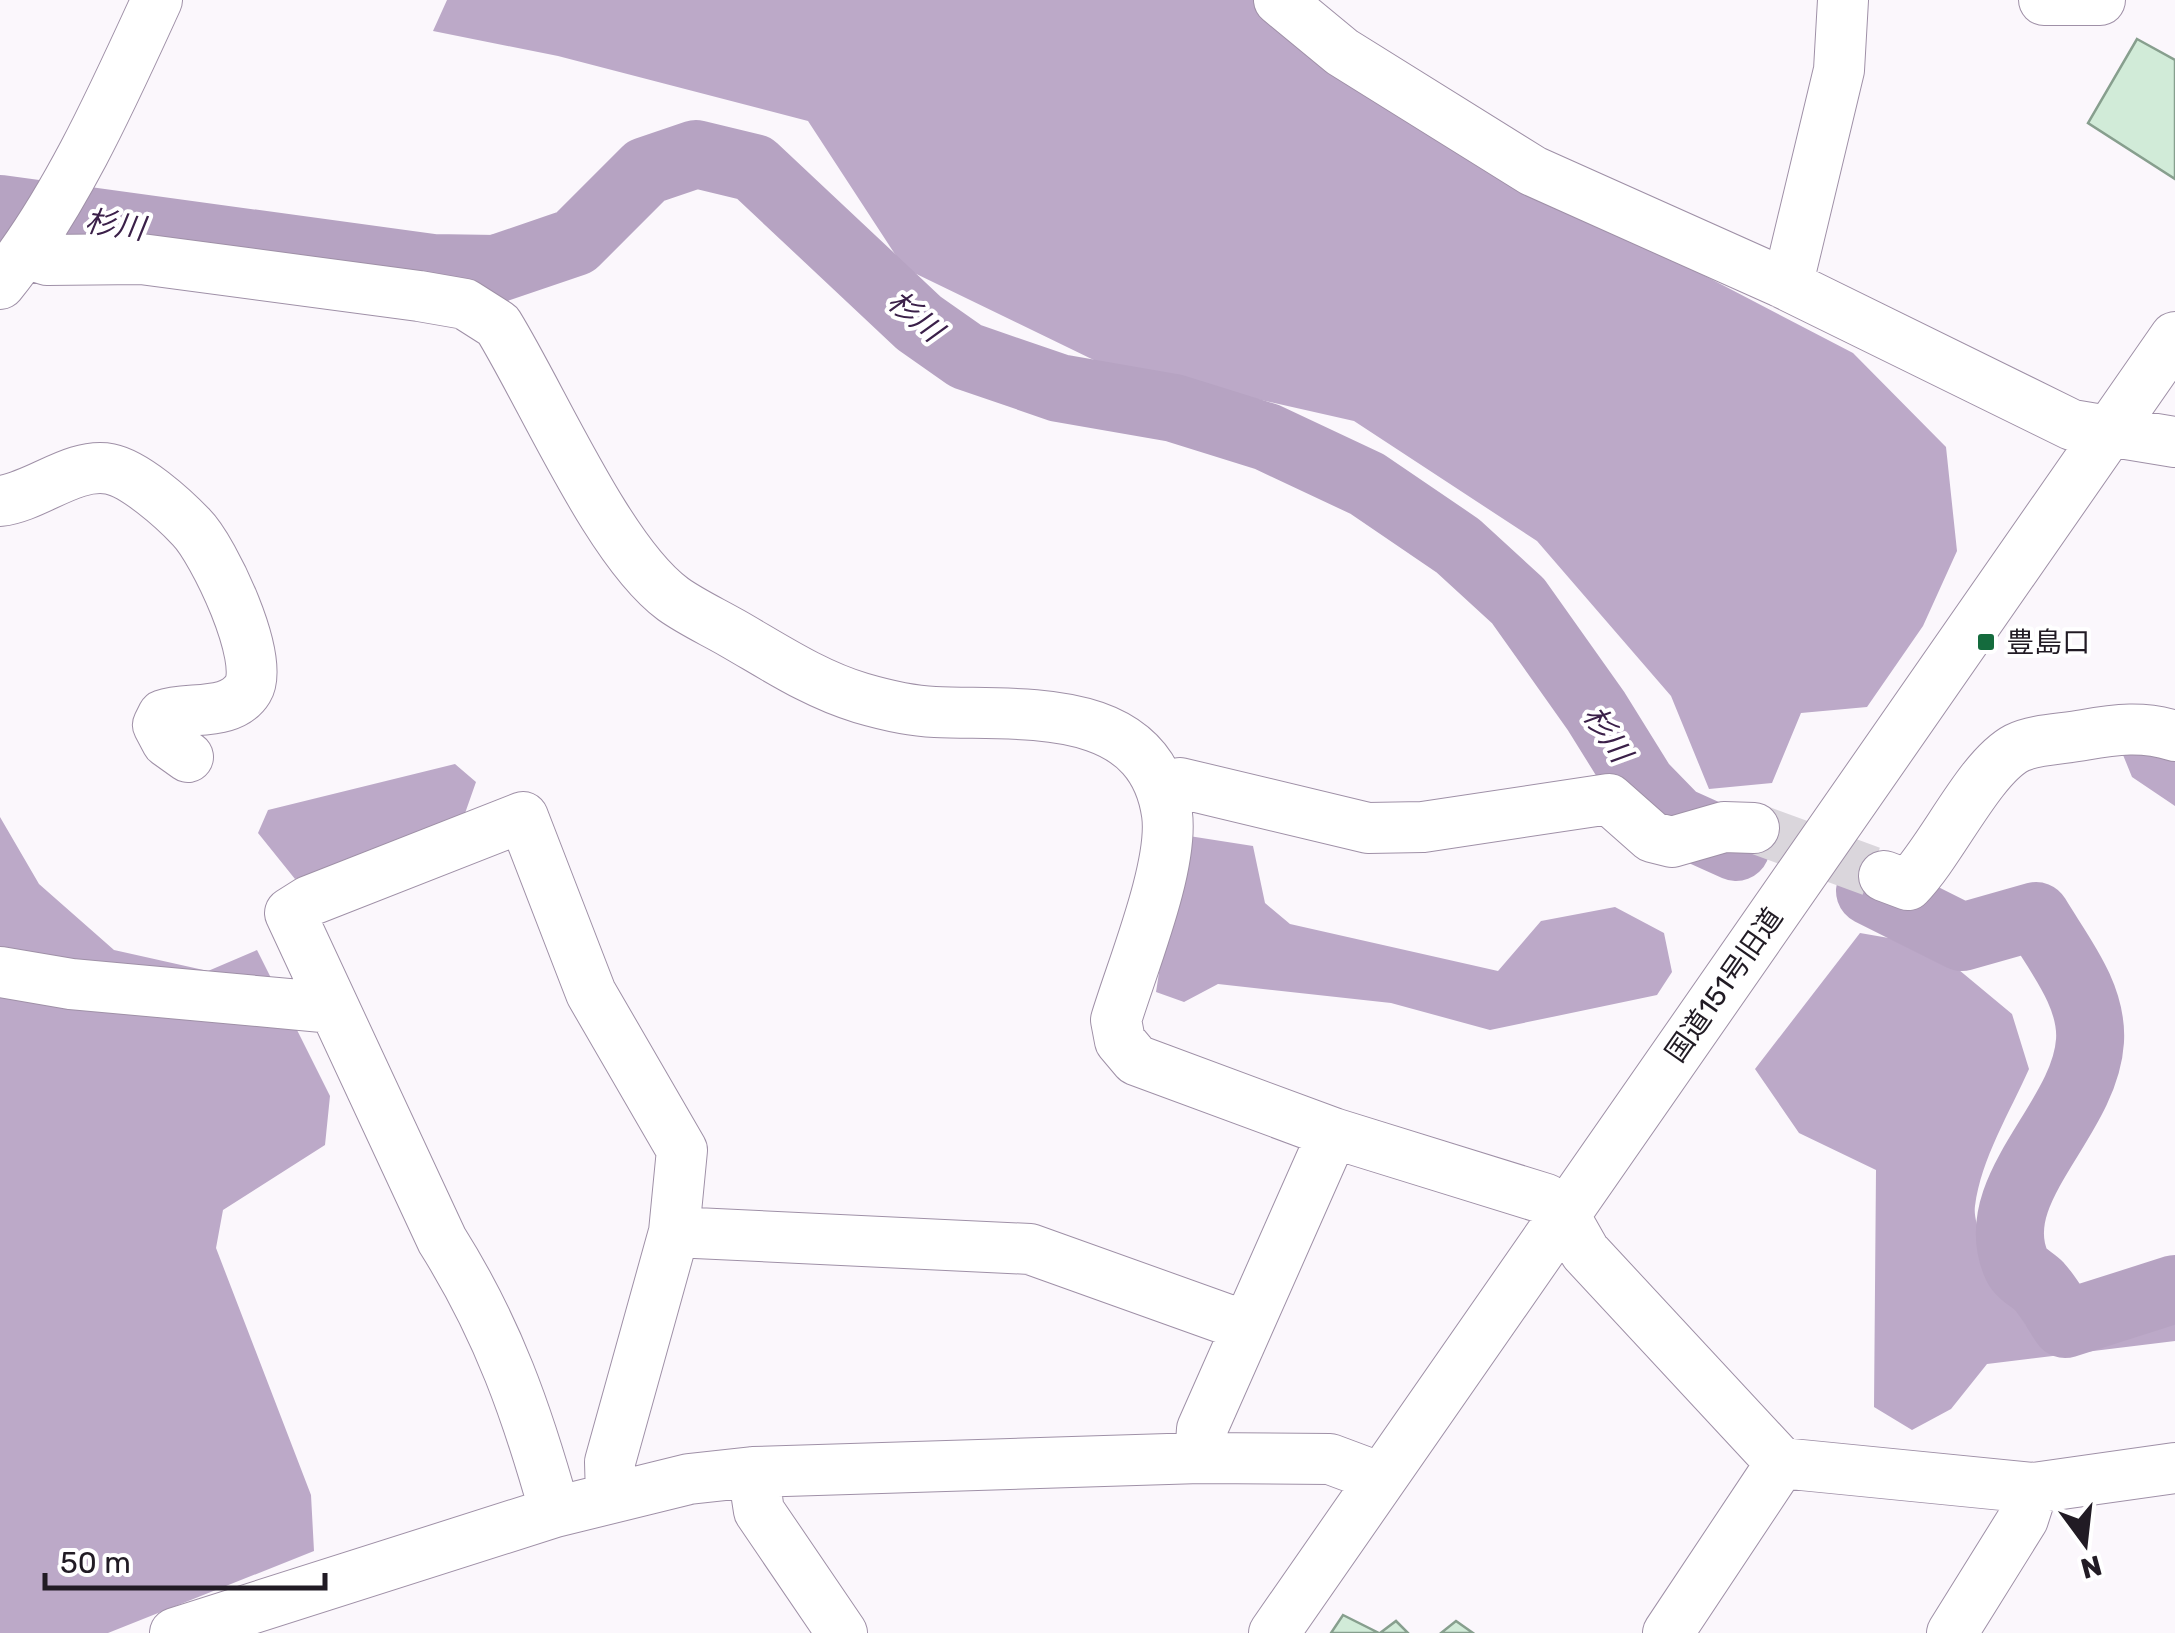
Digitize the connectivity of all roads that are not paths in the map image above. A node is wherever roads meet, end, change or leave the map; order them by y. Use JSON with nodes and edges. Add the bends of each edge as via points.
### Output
{"nodes":[{"id":1,"x":157,"y":0,"type":"edge"},
{"id":2,"x":1279,"y":0,"type":"edge"},
{"id":3,"x":1842,"y":0,"type":"edge"},
{"id":4,"x":2044,"y":0,"type":"edge"},
{"id":5,"x":2100,"y":0,"type":"edge"},
{"id":6,"x":20,"y":258,"type":"edge"},
{"id":7,"x":1781,"y":282,"type":"junction"},
{"id":8,"x":2175,"y":337,"type":"edge"},
{"id":9,"x":2109,"y":433,"type":"junction"},
{"id":10,"x":2175,"y":442,"type":"edge"},
{"id":11,"x":0,"y":501,"type":"edge"},
{"id":12,"x":2175,"y":736,"type":"edge"},
{"id":13,"x":188,"y":757,"type":"dead end"},
{"id":14,"x":1161,"y":788,"type":"junction"},
{"id":15,"x":1739,"y":828,"type":"tunnel mouth"},
{"id":16,"x":1884,"y":876,"type":"tunnel mouth"},
{"id":17,"x":0,"y":972,"type":"edge"},
{"id":18,"x":332,"y":1008,"type":"junction"},
{"id":19,"x":1333,"y":1134,"type":"junction"},
{"id":20,"x":1564,"y":1215,"type":"junction"},
{"id":21,"x":674,"y":1232,"type":"junction"},
{"id":22,"x":1245,"y":1326,"type":"junction"},
{"id":23,"x":1200,"y":1458,"type":"junction"},
{"id":24,"x":1781,"y":1464,"type":"junction"},
{"id":25,"x":2175,"y":1468,"type":"edge"},
{"id":26,"x":753,"y":1472,"type":"junction"},
{"id":27,"x":1381,"y":1478,"type":"junction"},
{"id":28,"x":2033,"y":1488,"type":"junction"},
{"id":29,"x":611,"y":1496,"type":"junction"},
{"id":30,"x":554,"y":1512,"type":"junction"},
{"id":31,"x":244,"y":1623,"type":"edge"},
{"id":32,"x":175,"y":1633,"type":"edge"},
{"id":33,"x":842,"y":1633,"type":"edge"},
{"id":34,"x":1274,"y":1633,"type":"edge"},
{"id":35,"x":1668,"y":1633,"type":"edge"},
{"id":36,"x":1952,"y":1633,"type":"edge"}],
"edges":[{"from":1,"to":6,"type":"street"},
{"from":2,"to":7,"type":"street","via":[[1342,52],[1533,171]]},
{"from":3,"to":7,"type":"street","via":[[1839,70],[1792,266]]},
{"from":4,"to":5,"type":"street"},
{"from":6,"to":14,"type":"street","via":[[141,259],[482,310],[498,324],[638,564],[672,598],[819,683],[860,698],[909,710],[1082,721],[1114,735],[1150,768]]},
{"from":7,"to":9,"type":"street","via":[[2072,425]]},
{"from":8,"to":9,"type":"street","name":"国道151号旧道"},
{"from":9,"to":10,"type":"street"},
{"from":9,"to":20,"type":"street","name":"国道151号旧道"},
{"from":11,"to":13,"type":"street","via":[[93,468],[114,470],[192,528],[212,556],[249,645],[253,672],[248,689],[232,704],[162,714],[158,725],[167,742]]},
{"from":12,"to":16,"type":"street","via":[[2119,728],[2019,747],[1994,765],[1908,886]]},
{"from":14,"to":15,"type":"street","via":[[1180,782],[1368,828],[1423,827],[1609,800],[1652,837],[1672,842]]},
{"from":14,"to":19,"type":"street","via":[[1168,848],[1116,1020],[1120,1041],[1136,1060]]},
{"from":17,"to":18,"type":"street"},
{"from":18,"to":21,"type":"street","via":[[290,914],[523,818],[591,993],[682,1150]]},
{"from":18,"to":30,"type":"street","via":[[525,1405]]},
{"from":19,"to":20,"type":"street","via":[[1546,1200]]},
{"from":19,"to":22,"type":"street"},
{"from":20,"to":24,"type":"street","via":[[1585,1252]]},
{"from":20,"to":27,"type":"street","name":"国道151号旧道"},
{"from":21,"to":22,"type":"street","via":[[1030,1249]]},
{"from":21,"to":29,"type":"street","via":[[610,1462]]},
{"from":22,"to":23,"type":"street","via":[[1202,1429]]},
{"from":23,"to":26,"type":"street"},
{"from":23,"to":27,"type":"street","via":[[1330,1459]]},
{"from":24,"to":28,"type":"street"},
{"from":24,"to":35,"type":"street"},
{"from":25,"to":28,"type":"street"},
{"from":26,"to":29,"type":"street"},
{"from":26,"to":33,"type":"street","via":[[758,1512]]},
{"from":27,"to":34,"type":"street","name":"国道151号旧道"},
{"from":28,"to":36,"type":"street","via":[[2023,1519]]},
{"from":29,"to":30,"type":"street"},
{"from":30,"to":31,"type":"street"},
{"from":31,"to":32,"type":"street"}]}
